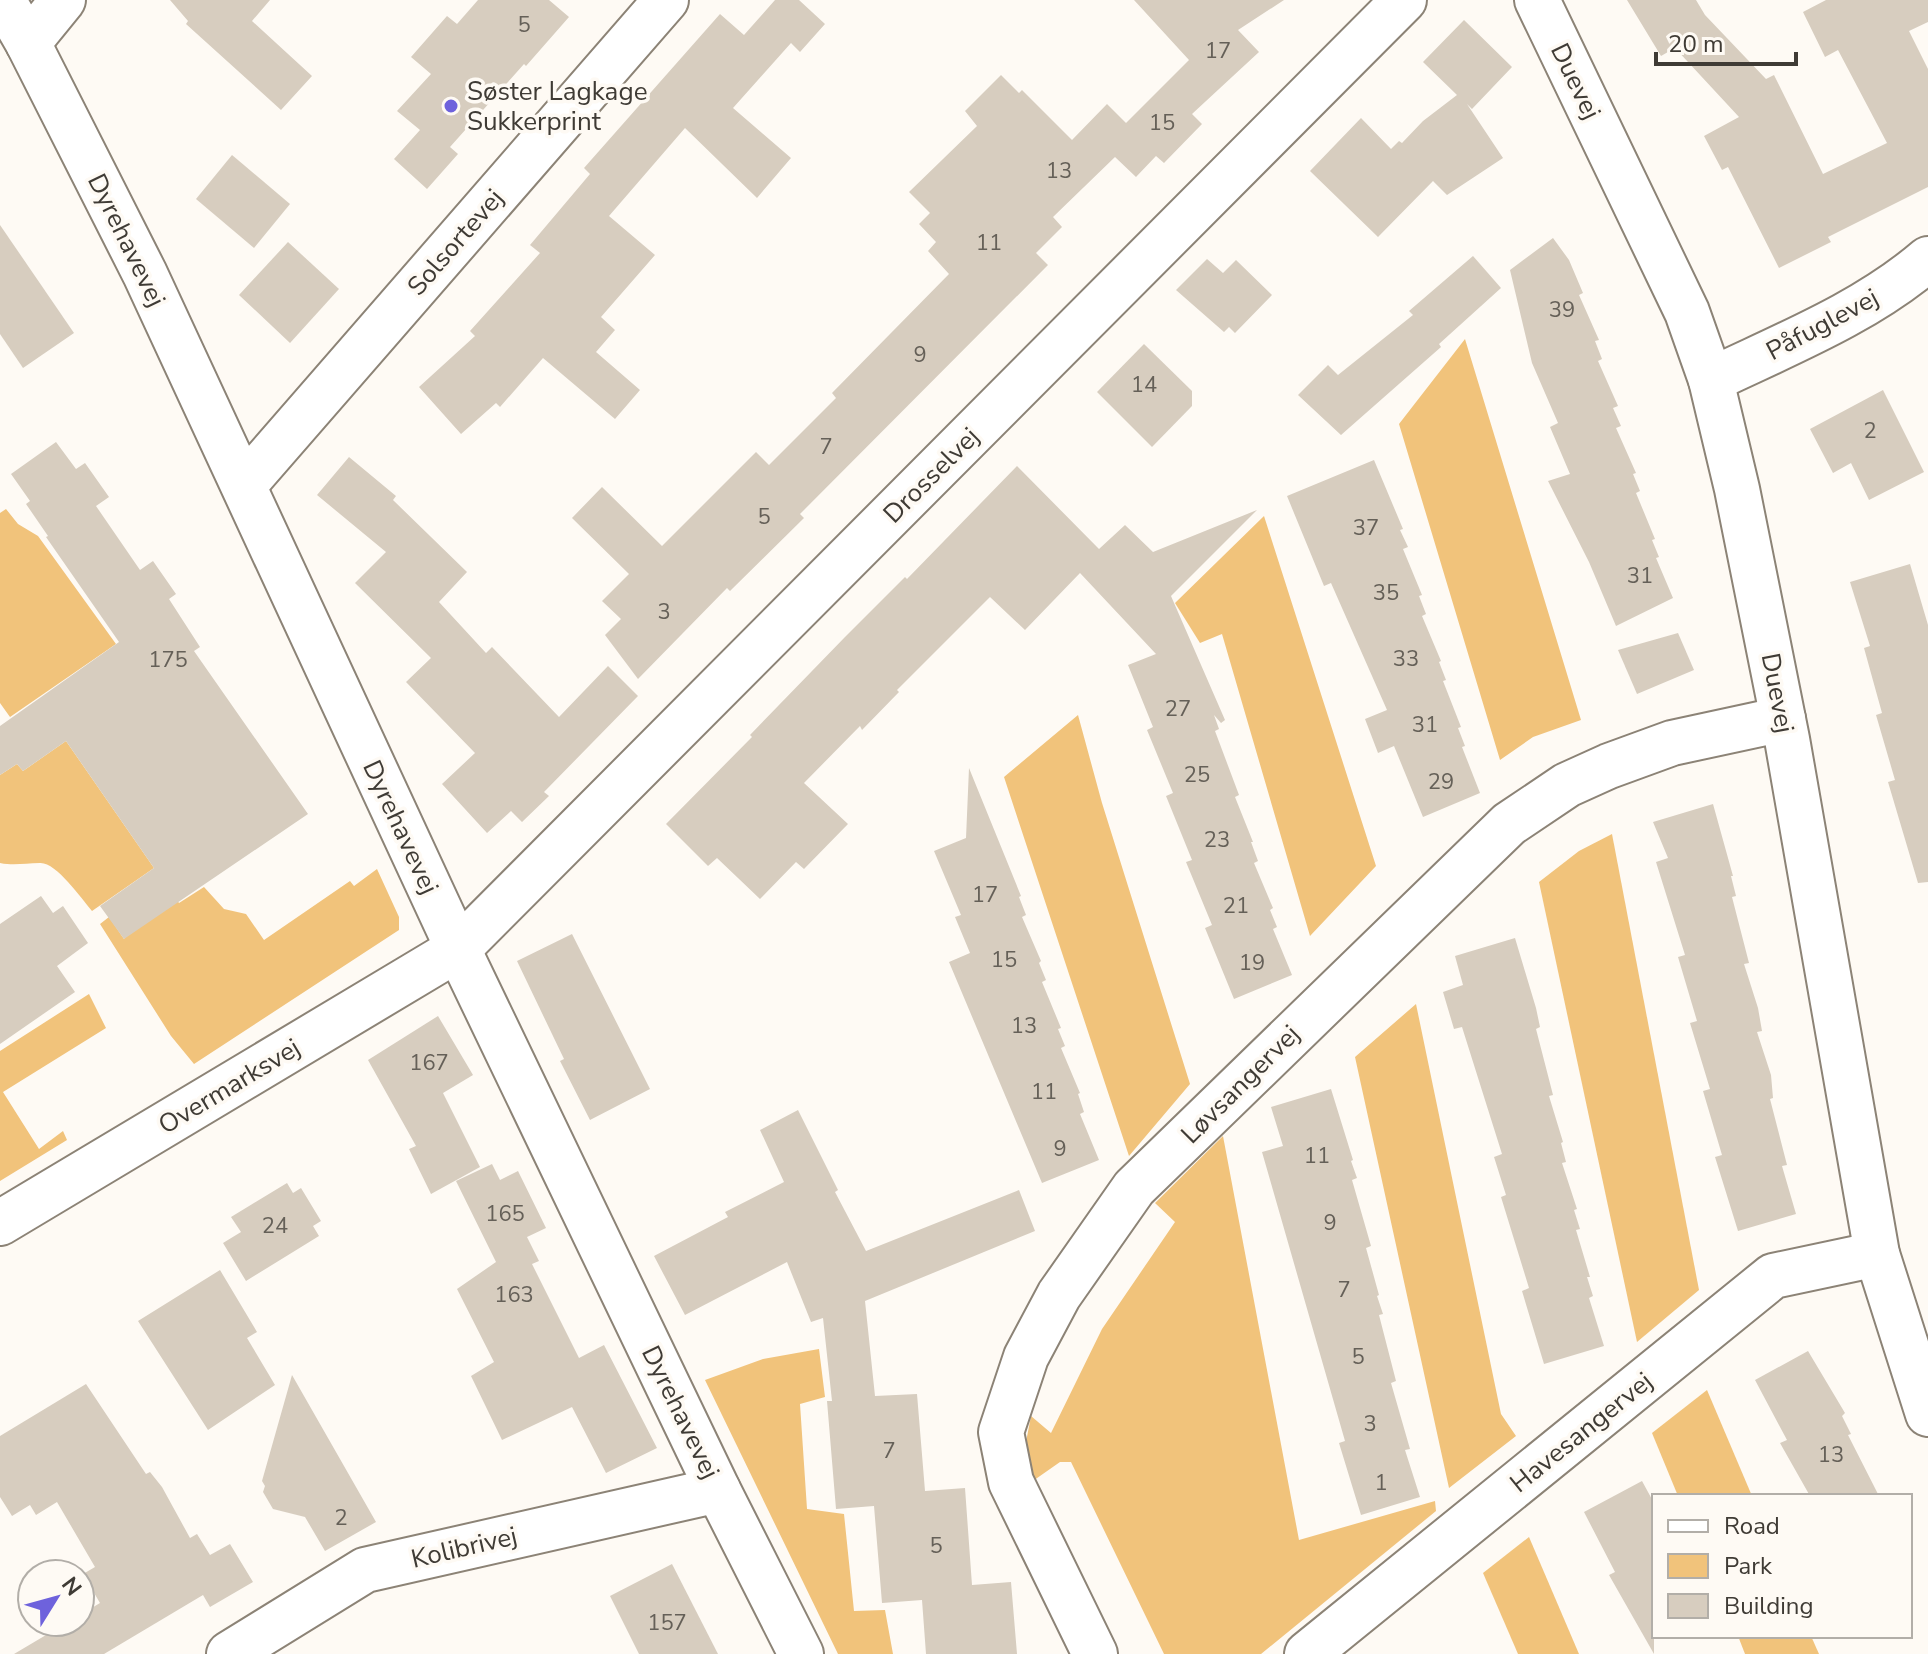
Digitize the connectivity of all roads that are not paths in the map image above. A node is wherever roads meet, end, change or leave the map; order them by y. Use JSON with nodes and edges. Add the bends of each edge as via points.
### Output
{"nodes":[{"id":1,"x":3,"y":0,"type":"edge"},
{"id":2,"x":63,"y":0,"type":"edge"},
{"id":3,"x":666,"y":0,"type":"edge"},
{"id":4,"x":1404,"y":0,"type":"edge"},
{"id":5,"x":1537,"y":0,"type":"edge"},
{"id":6,"x":28,"y":43,"type":"junction"},
{"id":7,"x":1928,"y":259,"type":"edge"},
{"id":8,"x":1711,"y":380,"type":"junction"},
{"id":9,"x":244,"y":485,"type":"junction"},
{"id":10,"x":1783,"y":719,"type":"junction"},
{"id":11,"x":458,"y":949,"type":"junction"},
{"id":12,"x":0,"y":1223,"type":"edge"},
{"id":13,"x":1877,"y":1254,"type":"junction"},
{"id":14,"x":1928,"y":1414,"type":"edge"},
{"id":15,"x":718,"y":1490,"type":"junction"},
{"id":16,"x":229,"y":1654,"type":"edge"},
{"id":17,"x":801,"y":1654,"type":"edge"},
{"id":18,"x":1095,"y":1654,"type":"edge"},
{"id":19,"x":1307,"y":1654,"type":"edge"}],
"edges":[{"from":1,"to":6,"type":"street","name":"Dyrehavevej"},
{"from":2,"to":6,"type":"street"},
{"from":3,"to":9,"type":"street","name":"Solsortevej"},
{"from":4,"to":11,"type":"street","name":"Drosselvej"},
{"from":5,"to":8,"type":"street","name":"Duevej","via":[[1687,312]]},
{"from":6,"to":9,"type":"street","name":"Dyrehavevej"},
{"from":7,"to":8,"type":"street","name":"Påfuglevej","via":[[1851,313]]},
{"from":8,"to":10,"type":"street","name":"Duevej"},
{"from":9,"to":11,"type":"street","name":"Dyrehavevej"},
{"from":10,"to":13,"type":"street","name":"Duevej"},
{"from":10,"to":18,"type":"street","name":"Løvsangervej","via":[[1672,743],[1609,766],[1567,785],[1509,824],[1134,1188],[1091,1246],[1026,1357],[1001,1432],[1011,1482]]},
{"from":11,"to":12,"type":"street","name":"Overmarksvej"},
{"from":11,"to":15,"type":"street","name":"Dyrehavevej"},
{"from":13,"to":14,"type":"street","name":"Duevej"},
{"from":13,"to":19,"type":"street","name":"Havesangervej","via":[[1773,1276]]},
{"from":15,"to":16,"type":"street","name":"Kolibrivej","via":[[365,1570]]},
{"from":15,"to":17,"type":"street","name":"Dyrehavevej"}]}
